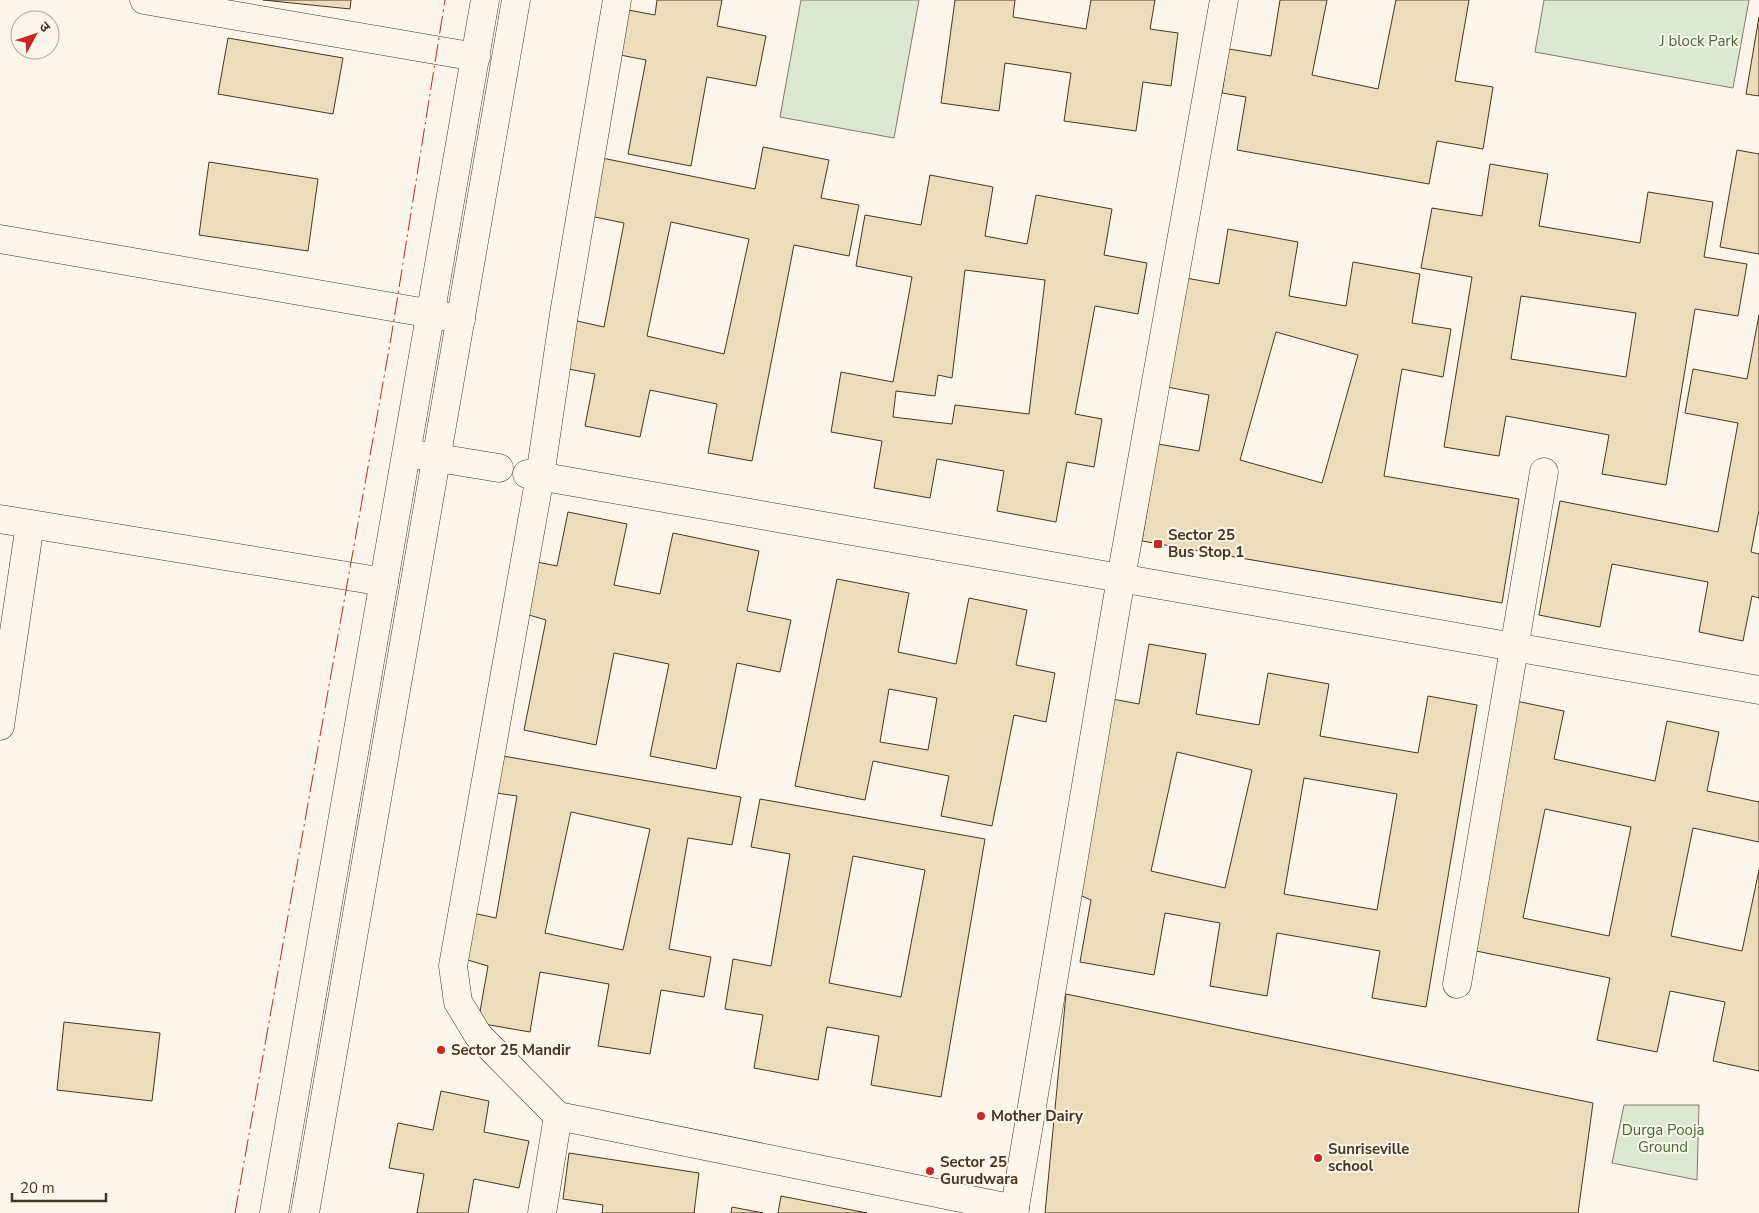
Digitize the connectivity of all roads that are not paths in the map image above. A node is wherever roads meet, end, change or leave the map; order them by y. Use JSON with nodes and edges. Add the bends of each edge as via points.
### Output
{"nodes":[{"id":1,"x":144,"y":0,"type":"edge"},
{"id":2,"x":486,"y":0,"type":"edge"},
{"id":3,"x":516,"y":0,"type":"edge"},
{"id":4,"x":617,"y":0,"type":"edge"},
{"id":5,"x":1224,"y":0,"type":"edge"},
{"id":6,"x":476,"y":57,"type":"junction"},
{"id":7,"x":0,"y":240,"type":"edge"},
{"id":8,"x":431,"y":313,"type":"junction"},
{"id":9,"x":461,"y":319,"type":"junction"},
{"id":10,"x":406,"y":453,"type":"junction"},
{"id":11,"x":436,"y":458,"type":"junction"},
{"id":12,"x":500,"y":468,"type":"dead end"},
{"id":13,"x":1544,"y":472,"type":"dead end"},
{"id":14,"x":534,"y":475,"type":"junction"},
{"id":15,"x":0,"y":519,"type":"edge"},
{"id":16,"x":30,"y":524,"type":"junction"},
{"id":17,"x":1121,"y":578,"type":"junction"},
{"id":18,"x":384,"y":582,"type":"junction"},
{"id":19,"x":1514,"y":647,"type":"junction"},
{"id":20,"x":1759,"y":690,"type":"edge"},
{"id":21,"x":0,"y":726,"type":"edge"},
{"id":22,"x":1457,"y":984,"type":"dead end"},
{"id":23,"x":558,"y":1116,"type":"junction"},
{"id":24,"x":1014,"y":1211,"type":"edge"},
{"id":25,"x":274,"y":1213,"type":"edge"},
{"id":26,"x":305,"y":1213,"type":"edge"},
{"id":27,"x":542,"y":1213,"type":"edge"}],
"edges":[{"from":1,"to":6,"type":"street"},
{"from":2,"to":6,"type":"street"},
{"from":3,"to":9,"type":"street"},
{"from":4,"to":14,"type":"street"},
{"from":5,"to":17,"type":"street"},
{"from":6,"to":8,"type":"street"},
{"from":7,"to":8,"type":"street"},
{"from":8,"to":9,"type":"street"},
{"from":8,"to":10,"type":"street"},
{"from":9,"to":11,"type":"street"},
{"from":10,"to":11,"type":"street"},
{"from":10,"to":18,"type":"street"},
{"from":11,"to":12,"type":"street"},
{"from":11,"to":26,"type":"street"},
{"from":13,"to":19,"type":"street"},
{"from":14,"to":17,"type":"street"},
{"from":14,"to":23,"type":"street","via":[[453,966],[458,1002],[478,1035]]},
{"from":15,"to":16,"type":"street"},
{"from":16,"to":18,"type":"street"},
{"from":16,"to":21,"type":"street"},
{"from":17,"to":19,"type":"street"},
{"from":17,"to":24,"type":"street"},
{"from":18,"to":25,"type":"street"},
{"from":19,"to":20,"type":"street"},
{"from":19,"to":22,"type":"street"},
{"from":23,"to":24,"type":"street"},
{"from":23,"to":27,"type":"street"}]}
